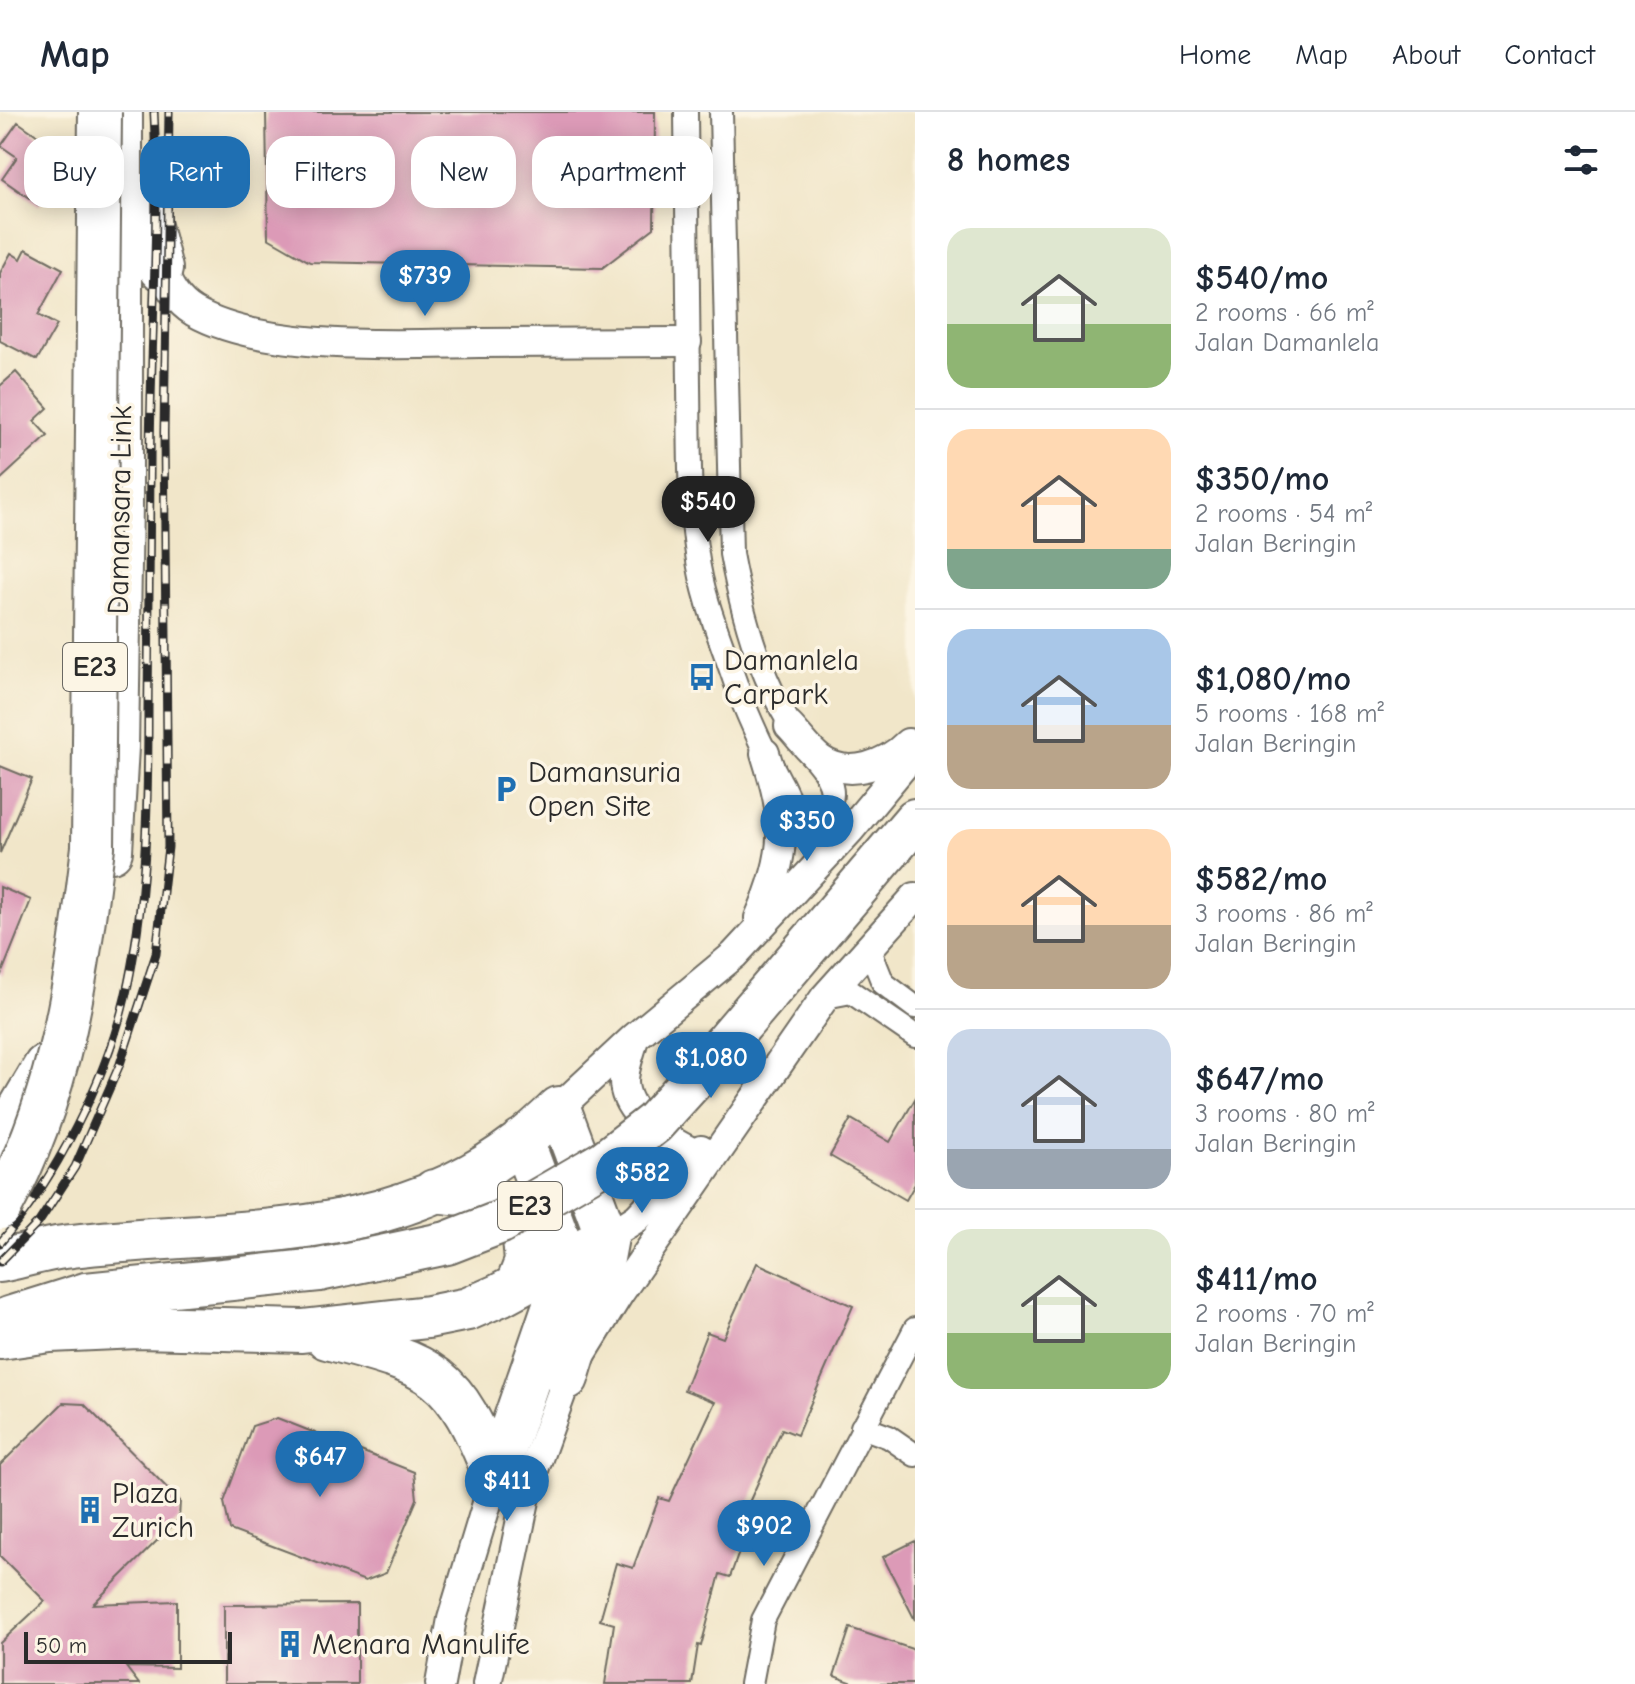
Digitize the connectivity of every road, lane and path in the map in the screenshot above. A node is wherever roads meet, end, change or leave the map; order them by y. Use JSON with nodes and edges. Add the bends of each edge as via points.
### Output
{"nodes":[{"id":1,"x":100,"y":112,"type":"edge"},
{"id":2,"x":121,"y":112,"type":"edge"},
{"id":3,"x":143,"y":112,"type":"edge"},
{"id":4,"x":686,"y":112,"type":"edge"},
{"id":5,"x":721,"y":112,"type":"edge"},
{"id":6,"x":143,"y":136,"type":"edge"},
{"id":7,"x":144,"y":208,"type":"edge"},
{"id":8,"x":145,"y":208,"type":"edge"},
{"id":9,"x":161,"y":269,"type":"joint"},
{"id":10,"x":726,"y":340,"type":"junction"},
{"id":11,"x":687,"y":342,"type":"junction"},
{"id":12,"x":789,"y":726,"type":"junction"},
{"id":13,"x":915,"y":736,"type":"edge"},
{"id":14,"x":915,"y":752,"type":"edge"},
{"id":15,"x":765,"y":753,"type":"junction"},
{"id":16,"x":915,"y":820,"type":"edge"},
{"id":17,"x":112,"y":839,"type":"junction"},
{"id":18,"x":915,"y":897,"type":"edge"},
{"id":19,"x":869,"y":948,"type":"junction"},
{"id":20,"x":734,"y":955,"type":"junction"},
{"id":21,"x":825,"y":997,"type":"junction"},
{"id":22,"x":915,"y":1007,"type":"edge"},
{"id":23,"x":915,"y":1036,"type":"edge"},
{"id":24,"x":635,"y":1037,"type":"junction"},
{"id":25,"x":764,"y":1082,"type":"junction"},
{"id":26,"x":559,"y":1108,"type":"junction"},
{"id":27,"x":522,"y":1140,"type":"junction"},
{"id":28,"x":0,"y":1142,"type":"edge"},
{"id":29,"x":696,"y":1154,"type":"junction"},
{"id":30,"x":432,"y":1191,"type":"junction"},
{"id":31,"x":0,"y":1208,"type":"edge"},
{"id":32,"x":607,"y":1237,"type":"junction"},
{"id":33,"x":566,"y":1259,"type":"junction"},
{"id":34,"x":0,"y":1261,"type":"edge"},
{"id":35,"x":517,"y":1285,"type":"junction"},
{"id":36,"x":0,"y":1322,"type":"edge"},
{"id":37,"x":915,"y":1329,"type":"edge"},
{"id":38,"x":302,"y":1331,"type":"junction"},
{"id":39,"x":0,"y":1338,"type":"edge"},
{"id":40,"x":567,"y":1378,"type":"junction"},
{"id":41,"x":862,"y":1427,"type":"junction"},
{"id":42,"x":915,"y":1455,"type":"edge"},
{"id":43,"x":495,"y":1477,"type":"junction"},
{"id":44,"x":440,"y":1684,"type":"edge"},
{"id":45,"x":487,"y":1684,"type":"edge"},
{"id":46,"x":751,"y":1684,"type":"edge"}],
"edges":[{"from":1,"to":31,"type":"highway","name":"Damansara Link","number":"E23","bridge":true,"via":[[93,847],[64,1041],[41,1118]]},
{"from":2,"to":17,"type":"highway","name":"Damansara Link","number":"E23","via":[[121,503]]},
{"from":3,"to":6,"type":"highway"},
{"from":4,"to":11,"type":"street"},
{"from":5,"to":10,"type":"street"},
{"from":7,"to":17,"type":"highway","via":[[135,691]]},
{"from":8,"to":9,"type":"highway"},
{"from":9,"to":11,"type":"street","via":[[174,295],[193,311],[291,337],[364,344]]},
{"from":10,"to":11,"type":"street"},
{"from":10,"to":12,"type":"street","via":[[731,554],[759,663]]},
{"from":11,"to":15,"type":"street","via":[[697,555],[733,675]]},
{"from":12,"to":13,"type":"street","via":[[821,760],[853,768],[884,763]]},
{"from":12,"to":15,"type":"street","via":[[832,778],[830,803],[819,812],[805,812],[791,802]]},
{"from":14,"to":20,"type":"street"},
{"from":15,"to":20,"type":"street","via":[[782,819],[782,853],[756,927]]},
{"from":16,"to":36,"type":"highway","number":"E23","bridge":true,"via":[[654,1123],[604,1162],[501,1222],[447,1243],[319,1270],[86,1294]]},
{"from":17,"to":28,"type":"highway","name":"Damansara Link","number":"E23","via":[[94,929],[59,1042]]},
{"from":18,"to":19,"type":"street"},
{"from":19,"to":21,"type":"street"},
{"from":19,"to":22,"type":"street","via":[[883,983]]},
{"from":20,"to":24,"type":"street"},
{"from":21,"to":23,"type":"street","via":[[851,992]]},
{"from":21,"to":25,"type":"street"},
{"from":24,"to":26,"type":"street"},
{"from":24,"to":29,"type":"street","via":[[625,1093],[664,1138]]},
{"from":25,"to":29,"type":"street"},
{"from":25,"to":40,"type":"street"},
{"from":26,"to":27,"type":"highway"},
{"from":26,"to":32,"type":"highway"},
{"from":27,"to":30,"type":"highway","via":[[480,1170]]},
{"from":27,"to":33,"type":"highway"},
{"from":29,"to":32,"type":"street","via":[[637,1218]]},
{"from":30,"to":34,"type":"highway","via":[[367,1217],[329,1224],[70,1246]]},
{"from":30,"to":35,"type":"highway","via":[[491,1197],[511,1214],[524,1238],[526,1262]]},
{"from":32,"to":33,"type":"highway"},
{"from":32,"to":40,"type":"highway"},
{"from":33,"to":35,"type":"highway"},
{"from":33,"to":43,"type":"highway"},
{"from":35,"to":38,"type":"highway","via":[[468,1309]]},
{"from":37,"to":41,"type":"street"},
{"from":38,"to":39,"type":"highway","via":[[138,1327]]},
{"from":38,"to":43,"type":"highway","via":[[395,1356],[437,1376],[464,1405]]},
{"from":40,"to":45,"type":"street","via":[[528,1486]]},
{"from":41,"to":42,"type":"street"},
{"from":41,"to":46,"type":"street","via":[[763,1620]]},
{"from":43,"to":44,"type":"street","via":[[452,1619]]}]}
